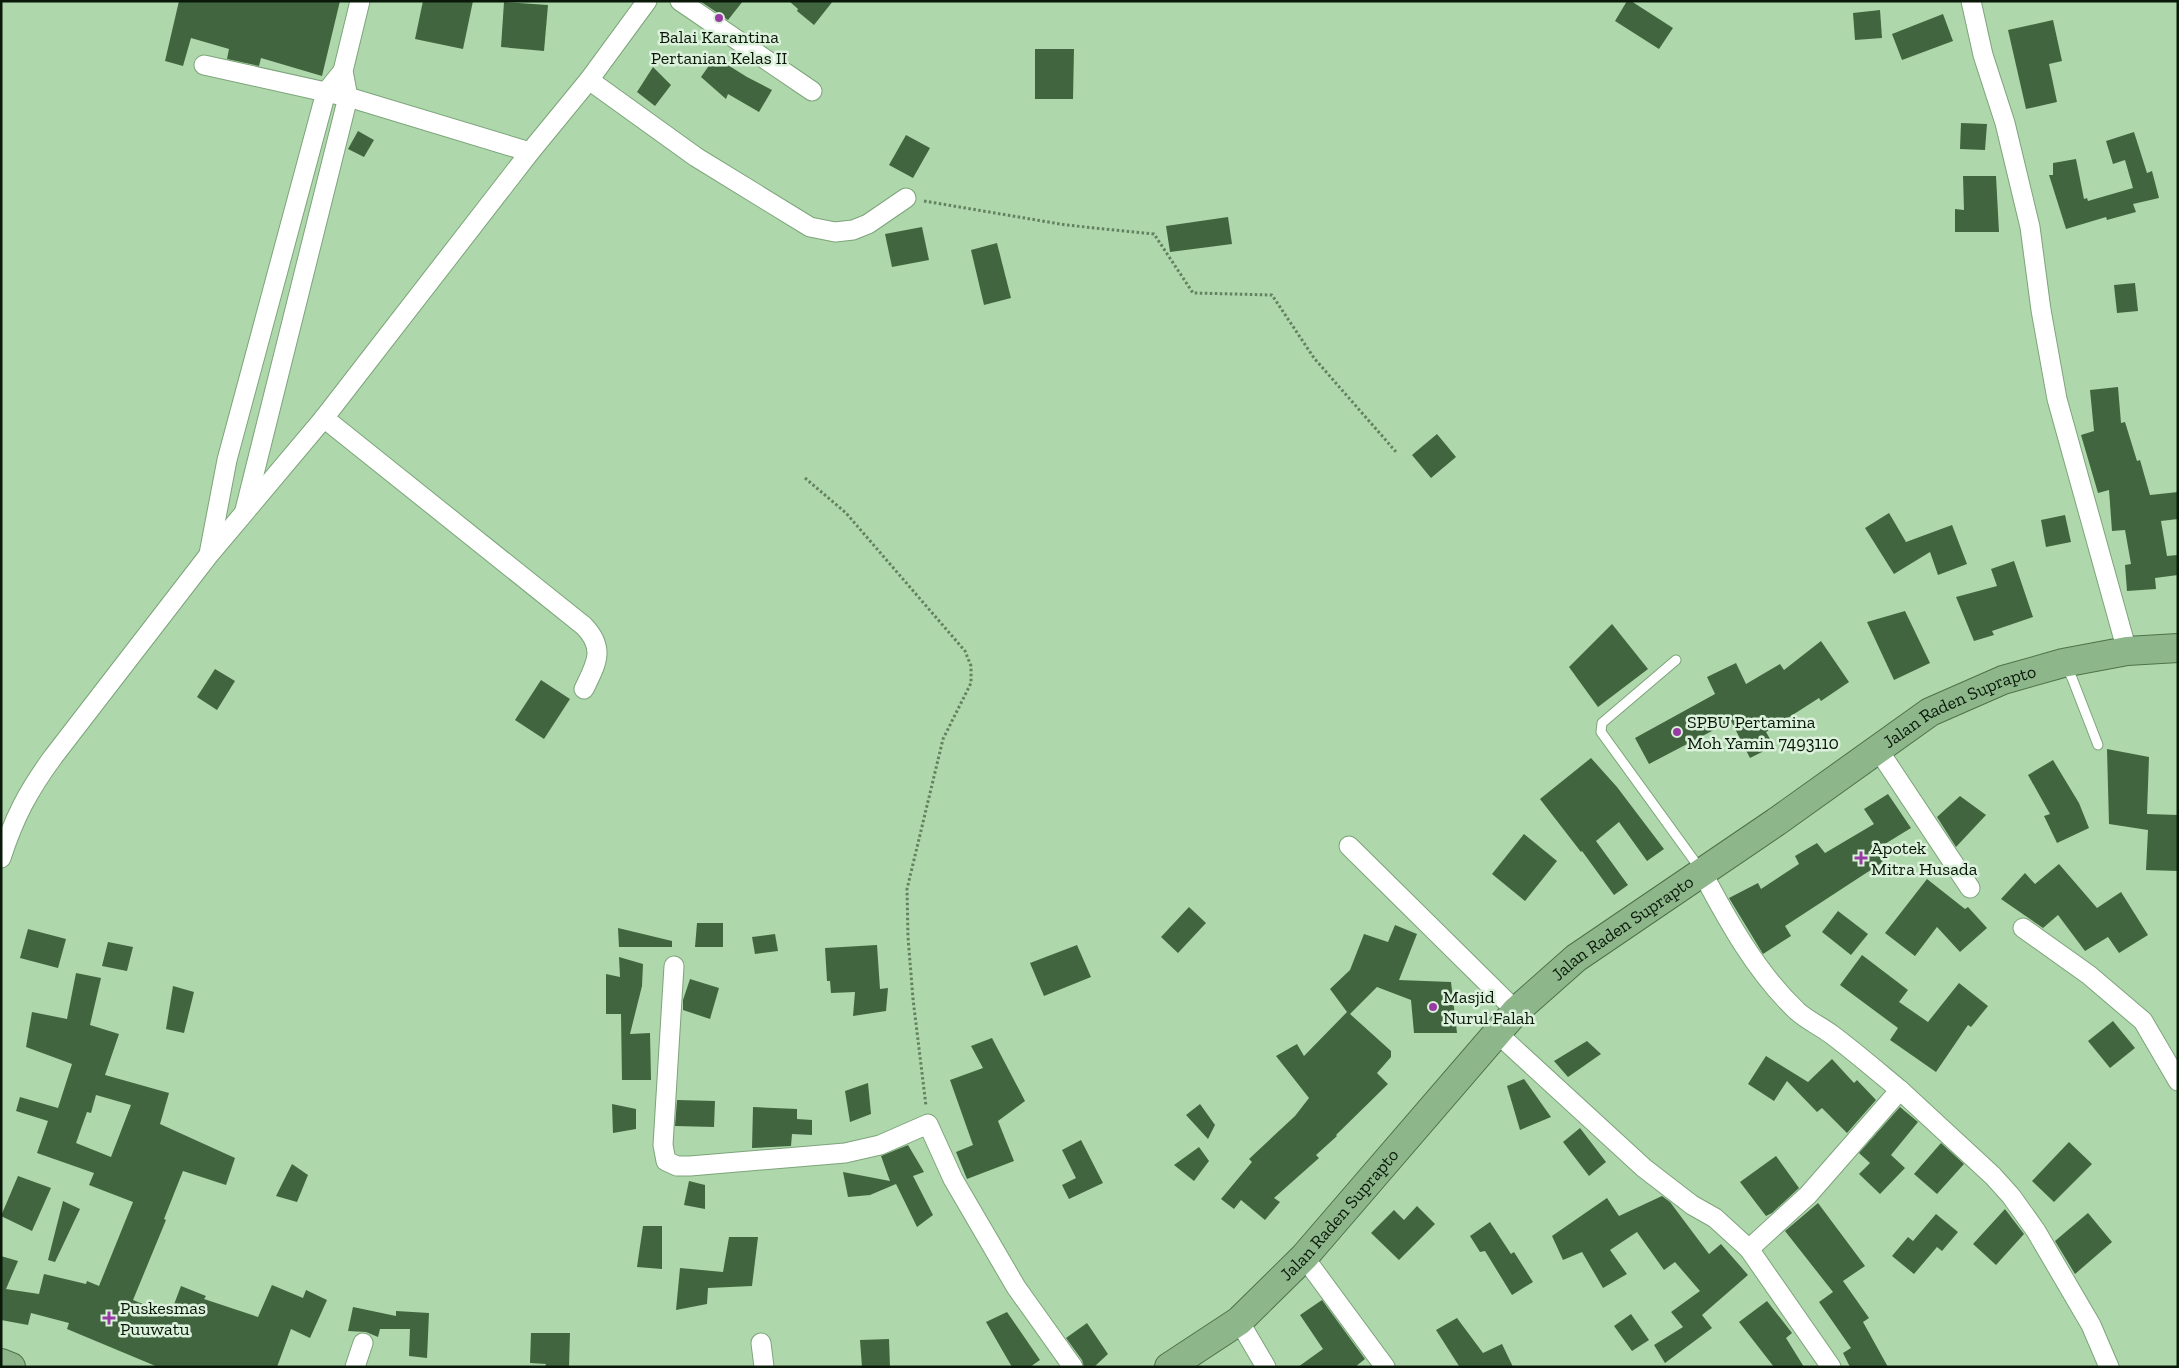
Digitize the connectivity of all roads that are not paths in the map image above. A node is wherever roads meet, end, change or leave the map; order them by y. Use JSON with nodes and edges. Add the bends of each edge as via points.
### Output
{"nodes":[{"id":1,"x":360,"y":1,"type":"edge"},
{"id":2,"x":647,"y":1,"type":"edge"},
{"id":3,"x":680,"y":1,"type":"edge"},
{"id":4,"x":1971,"y":1,"type":"edge"},
{"id":5,"x":204,"y":65,"type":"dead end"},
{"id":6,"x":344,"y":71,"type":"junction"},
{"id":7,"x":589,"y":80,"type":"junction"},
{"id":8,"x":812,"y":91,"type":"dead end"},
{"id":9,"x":326,"y":92,"type":"junction"},
{"id":10,"x":348,"y":97,"type":"junction"},
{"id":11,"x":530,"y":152,"type":"junction"},
{"id":12,"x":906,"y":198,"type":"road end"},
{"id":13,"x":324,"y":418,"type":"junction"},
{"id":14,"x":244,"y":514,"type":"junction"},
{"id":15,"x":208,"y":556,"type":"junction"},
{"id":16,"x":2178,"y":648,"type":"edge"},
{"id":17,"x":2128,"y":651,"type":"junction"},
{"id":18,"x":1676,"y":660,"type":"dead end"},
{"id":19,"x":2063,"y":662,"type":"junction"},
{"id":20,"x":584,"y":689,"type":"dead end"},
{"id":21,"x":2098,"y":745,"type":"dead end"},
{"id":22,"x":1877,"y":748,"type":"junction"},
{"id":23,"x":1349,"y":846,"type":"dead end"},
{"id":24,"x":1,"y":858,"type":"edge"},
{"id":25,"x":1702,"y":872,"type":"junction"},
{"id":26,"x":1970,"y":888,"type":"dead end"},
{"id":27,"x":2023,"y":928,"type":"dead end"},
{"id":28,"x":674,"y":966,"type":"dead end"},
{"id":29,"x":1516,"y":1011,"type":"junction"},
{"id":30,"x":1497,"y":1033,"type":"junction"},
{"id":31,"x":2178,"y":1080,"type":"edge"},
{"id":32,"x":1900,"y":1090,"type":"junction"},
{"id":33,"x":1749,"y":1249,"type":"junction"},
{"id":34,"x":1304,"y":1257,"type":"junction"},
{"id":35,"x":1239,"y":1321,"type":"junction"},
{"id":36,"x":363,"y":1343,"type":"dead end"},
{"id":37,"x":761,"y":1343,"type":"dead end"},
{"id":38,"x":1,"y":1362,"type":"edge"},
{"id":39,"x":11,"y":1367,"type":"edge"},
{"id":40,"x":355,"y":1367,"type":"edge"},
{"id":41,"x":764,"y":1367,"type":"edge"},
{"id":42,"x":1073,"y":1367,"type":"edge"},
{"id":43,"x":1169,"y":1367,"type":"edge"},
{"id":44,"x":1266,"y":1367,"type":"edge"},
{"id":45,"x":1385,"y":1367,"type":"edge"},
{"id":46,"x":1831,"y":1367,"type":"edge"},
{"id":47,"x":2109,"y":1367,"type":"edge"}],
"edges":[{"from":1,"to":6,"type":"street"},
{"from":2,"to":7,"type":"street"},
{"from":3,"to":8,"type":"street"},
{"from":4,"to":17,"type":"street","via":[[2030,226],[2057,400]]},
{"from":5,"to":9,"type":"street"},
{"from":6,"to":9,"type":"street"},
{"from":6,"to":10,"type":"street"},
{"from":7,"to":11,"type":"street"},
{"from":7,"to":12,"type":"street","via":[[696,157],[810,228],[835,232],[853,230],[868,224]]},
{"from":9,"to":10,"type":"street"},
{"from":9,"to":15,"type":"street","via":[[227,460]]},
{"from":10,"to":11,"type":"street"},
{"from":10,"to":14,"type":"street"},
{"from":11,"to":13,"type":"street"},
{"from":13,"to":14,"type":"street"},
{"from":13,"to":20,"type":"street","via":[[593,635],[597,663]]},
{"from":14,"to":15,"type":"street"},
{"from":15,"to":24,"type":"street","via":[[34,782],[20,807]]},
{"from":16,"to":17,"type":"highway","name":"Jalan Raden Suprapto"},
{"from":17,"to":19,"type":"highway","name":"Jalan Raden Suprapto"},
{"from":18,"to":25,"type":"lane","via":[[1600,727]]},
{"from":19,"to":21,"type":"lane"},
{"from":19,"to":22,"type":"highway","name":"Jalan Raden Suprapto","via":[[2003,680],[1930,712]]},
{"from":22,"to":25,"type":"highway","name":"Jalan Raden Suprapto"},
{"from":22,"to":26,"type":"street"},
{"from":23,"to":29,"type":"street"},
{"from":25,"to":29,"type":"highway","name":"Jalan Raden Suprapto","via":[[1576,958]]},
{"from":25,"to":32,"type":"street","via":[[1762,972],[1779,993],[1799,1013]]},
{"from":27,"to":31,"type":"street","via":[[2089,975],[2143,1021]]},
{"from":28,"to":42,"type":"street","via":[[663,1145],[664,1158],[669,1164],[690,1166],[845,1153],[880,1145],[928,1124],[953,1179],[1016,1287]]},
{"from":29,"to":30,"type":"highway","name":"Jalan Raden Suprapto"},
{"from":30,"to":33,"type":"street","via":[[1644,1168],[1692,1205],[1715,1218]]},
{"from":30,"to":34,"type":"highway","name":"Jalan Raden Suprapto"},
{"from":32,"to":33,"type":"street","via":[[1808,1195]]},
{"from":32,"to":47,"type":"street","via":[[2011,1196],[2036,1231],[2090,1325]]},
{"from":33,"to":46,"type":"street"},
{"from":34,"to":35,"type":"highway","name":"Jalan Raden Suprapto"},
{"from":34,"to":45,"type":"street"},
{"from":35,"to":43,"type":"highway","name":"Jalan Raden Suprapto"},
{"from":35,"to":44,"type":"street"},
{"from":36,"to":40,"type":"street"},
{"from":37,"to":41,"type":"street"},
{"from":38,"to":39,"type":"highway"}]}
